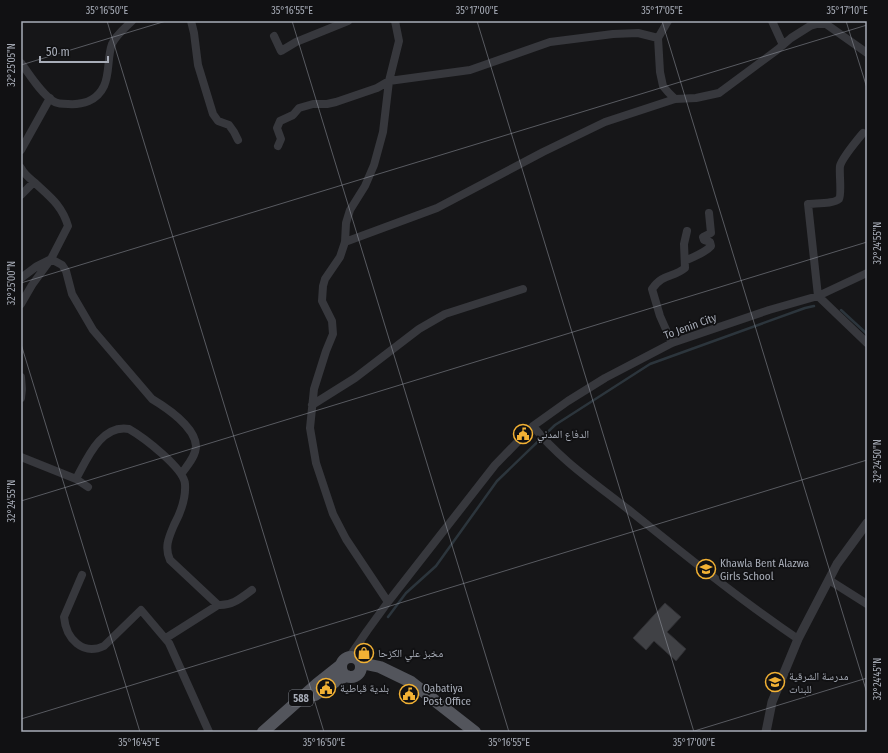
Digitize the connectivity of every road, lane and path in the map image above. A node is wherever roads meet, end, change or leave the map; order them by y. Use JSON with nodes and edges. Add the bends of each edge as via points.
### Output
{"nodes":[{"id":1,"x":132,"y":21,"type":"edge"},
{"id":2,"x":191,"y":21,"type":"edge"},
{"id":3,"x":348,"y":21,"type":"edge"},
{"id":4,"x":395,"y":21,"type":"edge"},
{"id":5,"x":668,"y":21,"type":"edge"},
{"id":6,"x":772,"y":21,"type":"edge"},
{"id":7,"x":339,"y":22,"type":"edge"},
{"id":8,"x":818,"y":23,"type":"edge"},
{"id":9,"x":274,"y":36,"type":"dead end"},
{"id":10,"x":658,"y":38,"type":"junction"},
{"id":11,"x":783,"y":45,"type":"junction"},
{"id":12,"x":867,"y":53,"type":"edge"},
{"id":13,"x":21,"y":63,"type":"edge"},
{"id":14,"x":389,"y":81,"type":"junction"},
{"id":15,"x":50,"y":98,"type":"junction"},
{"id":16,"x":675,"y":99,"type":"junction"},
{"id":17,"x":863,"y":132,"type":"dead end"},
{"id":18,"x":238,"y":140,"type":"dead end"},
{"id":19,"x":278,"y":146,"type":"dead end"},
{"id":20,"x":21,"y":150,"type":"edge"},
{"id":21,"x":21,"y":168,"type":"edge"},
{"id":22,"x":34,"y":182,"type":"junction"},
{"id":23,"x":21,"y":195,"type":"edge"},
{"id":24,"x":709,"y":213,"type":"dead end"},
{"id":25,"x":687,"y":231,"type":"dead end"},
{"id":26,"x":346,"y":242,"type":"junction"},
{"id":27,"x":51,"y":259,"type":"junction"},
{"id":28,"x":685,"y":262,"type":"junction"},
{"id":29,"x":867,"y":273,"type":"edge"},
{"id":30,"x":21,"y":278,"type":"edge"},
{"id":31,"x":523,"y":289,"type":"dead end"},
{"id":32,"x":818,"y":296,"type":"junction"},
{"id":33,"x":21,"y":304,"type":"edge"},
{"id":34,"x":672,"y":343,"type":"junction"},
{"id":35,"x":867,"y":343,"type":"edge"},
{"id":36,"x":21,"y":377,"type":"edge"},
{"id":37,"x":21,"y":398,"type":"edge"},
{"id":38,"x":312,"y":405,"type":"junction"},
{"id":39,"x":534,"y":426,"type":"junction"},
{"id":40,"x":21,"y":457,"type":"edge"},
{"id":41,"x":182,"y":474,"type":"junction"},
{"id":42,"x":76,"y":479,"type":"junction"},
{"id":43,"x":88,"y":487,"type":"dead end"},
{"id":44,"x":867,"y":523,"type":"edge"},
{"id":45,"x":82,"y":575,"type":"dead end"},
{"id":46,"x":829,"y":580,"type":"junction"},
{"id":47,"x":252,"y":590,"type":"dead end"},
{"id":48,"x":388,"y":602,"type":"junction"},
{"id":49,"x":867,"y":604,"type":"edge"},
{"id":50,"x":218,"y":605,"type":"junction"},
{"id":51,"x":166,"y":638,"type":"junction"},
{"id":52,"x":798,"y":639,"type":"junction"},
{"id":53,"x":350,"y":656,"type":"junction"},
{"id":54,"x":361,"y":663,"type":"junction"},
{"id":55,"x":341,"y":665,"type":"junction"},
{"id":56,"x":348,"y":676,"type":"junction"},
{"id":57,"x":209,"y":732,"type":"edge"},
{"id":58,"x":263,"y":732,"type":"edge"},
{"id":59,"x":272,"y":732,"type":"edge"},
{"id":60,"x":475,"y":732,"type":"edge"},
{"id":61,"x":766,"y":732,"type":"edge"}],
"edges":[{"from":1,"to":15,"type":"street","via":[[112,44],[107,75],[98,95],[81,104],[60,104]]},
{"from":2,"to":18,"type":"street","via":[[198,65],[213,114],[218,121],[229,125]]},
{"from":3,"to":7,"type":"street"},
{"from":4,"to":14,"type":"street","via":[[399,41]]},
{"from":5,"to":10,"type":"street"},
{"from":6,"to":11,"type":"street"},
{"from":7,"to":9,"type":"street","via":[[281,51]]},
{"from":8,"to":11,"type":"street"},
{"from":8,"to":12,"type":"street","via":[[826,24]]},
{"from":10,"to":14,"type":"street","via":[[638,33],[550,42],[470,70]]},
{"from":10,"to":16,"type":"street","via":[[663,86]]},
{"from":11,"to":16,"type":"street","via":[[719,93]]},
{"from":13,"to":15,"type":"street"},
{"from":14,"to":19,"type":"street","via":[[377,88],[336,102],[299,108],[293,115],[280,121],[277,128],[281,139]]},
{"from":14,"to":26,"type":"street","via":[[383,132],[374,165],[350,210],[346,223]]},
{"from":15,"to":20,"type":"street"},
{"from":16,"to":26,"type":"street","via":[[605,122],[437,208]]},
{"from":17,"to":32,"type":"street","via":[[840,164],[841,195],[838,200],[808,204]]},
{"from":21,"to":22,"type":"street"},
{"from":22,"to":23,"type":"street"},
{"from":22,"to":27,"type":"street","via":[[60,207],[68,226]]},
{"from":24,"to":28,"type":"street","via":[[711,233],[703,237],[711,246],[706,252]]},
{"from":25,"to":28,"type":"street","via":[[684,244]]},
{"from":26,"to":38,"type":"street","via":[[322,286],[322,301],[332,321],[333,334],[314,389]]},
{"from":27,"to":30,"type":"street"},
{"from":27,"to":33,"type":"street"},
{"from":27,"to":41,"type":"street","via":[[62,265],[66,271],[72,294],[93,330],[152,399],[180,419],[190,432],[196,446]]},
{"from":28,"to":34,"type":"street","via":[[685,268],[662,278],[652,289]]},
{"from":29,"to":32,"type":"street","name":"To Jenin City"},
{"from":31,"to":38,"type":"street","via":[[445,314],[418,330],[355,378]]},
{"from":32,"to":34,"type":"street","name":"To Jenin City"},
{"from":32,"to":35,"type":"street"},
{"from":34,"to":39,"type":"street","name":"To Jenin City","via":[[605,378]]},
{"from":36,"to":37,"type":"street"},
{"from":38,"to":48,"type":"street","via":[[310,428],[316,463],[333,514],[346,539]]},
{"from":39,"to":48,"type":"street","name":"To Jenin City","via":[[495,465]]},
{"from":39,"to":52,"type":"street","via":[[545,440],[604,490],[762,615]]},
{"from":40,"to":42,"type":"street"},
{"from":41,"to":42,"type":"street","via":[[164,455],[136,433],[122,428],[101,439],[91,451]]},
{"from":41,"to":50,"type":"street","via":[[185,495],[169,536],[168,555],[170,560]]},
{"from":42,"to":43,"type":"street"},
{"from":44,"to":46,"type":"street","via":[[837,564]]},
{"from":45,"to":51,"type":"street","via":[[64,617],[69,636],[76,644],[90,650],[104,646],[140,610]]},
{"from":46,"to":49,"type":"street"},
{"from":46,"to":52,"type":"street"},
{"from":47,"to":50,"type":"street","via":[[233,604]]},
{"from":48,"to":53,"type":"street","name":"To Jenin City"},
{"from":50,"to":51,"type":"street"},
{"from":51,"to":57,"type":"street"},
{"from":52,"to":61,"type":"street","via":[[772,702]]},
{"from":53,"to":54,"type":"main road","via":[[357,658]]},
{"from":53,"to":55,"type":"main road","via":[[344,659]]},
{"from":54,"to":56,"type":"main road","via":[[359,673],[353,677]]},
{"from":54,"to":60,"type":"main road","via":[[380,667],[410,682]]},
{"from":55,"to":56,"type":"main road","via":[[342,671]]},
{"from":55,"to":58,"type":"main road","number":"588"},
{"from":56,"to":59,"type":"main road","number":"588","via":[[323,689]]}]}
